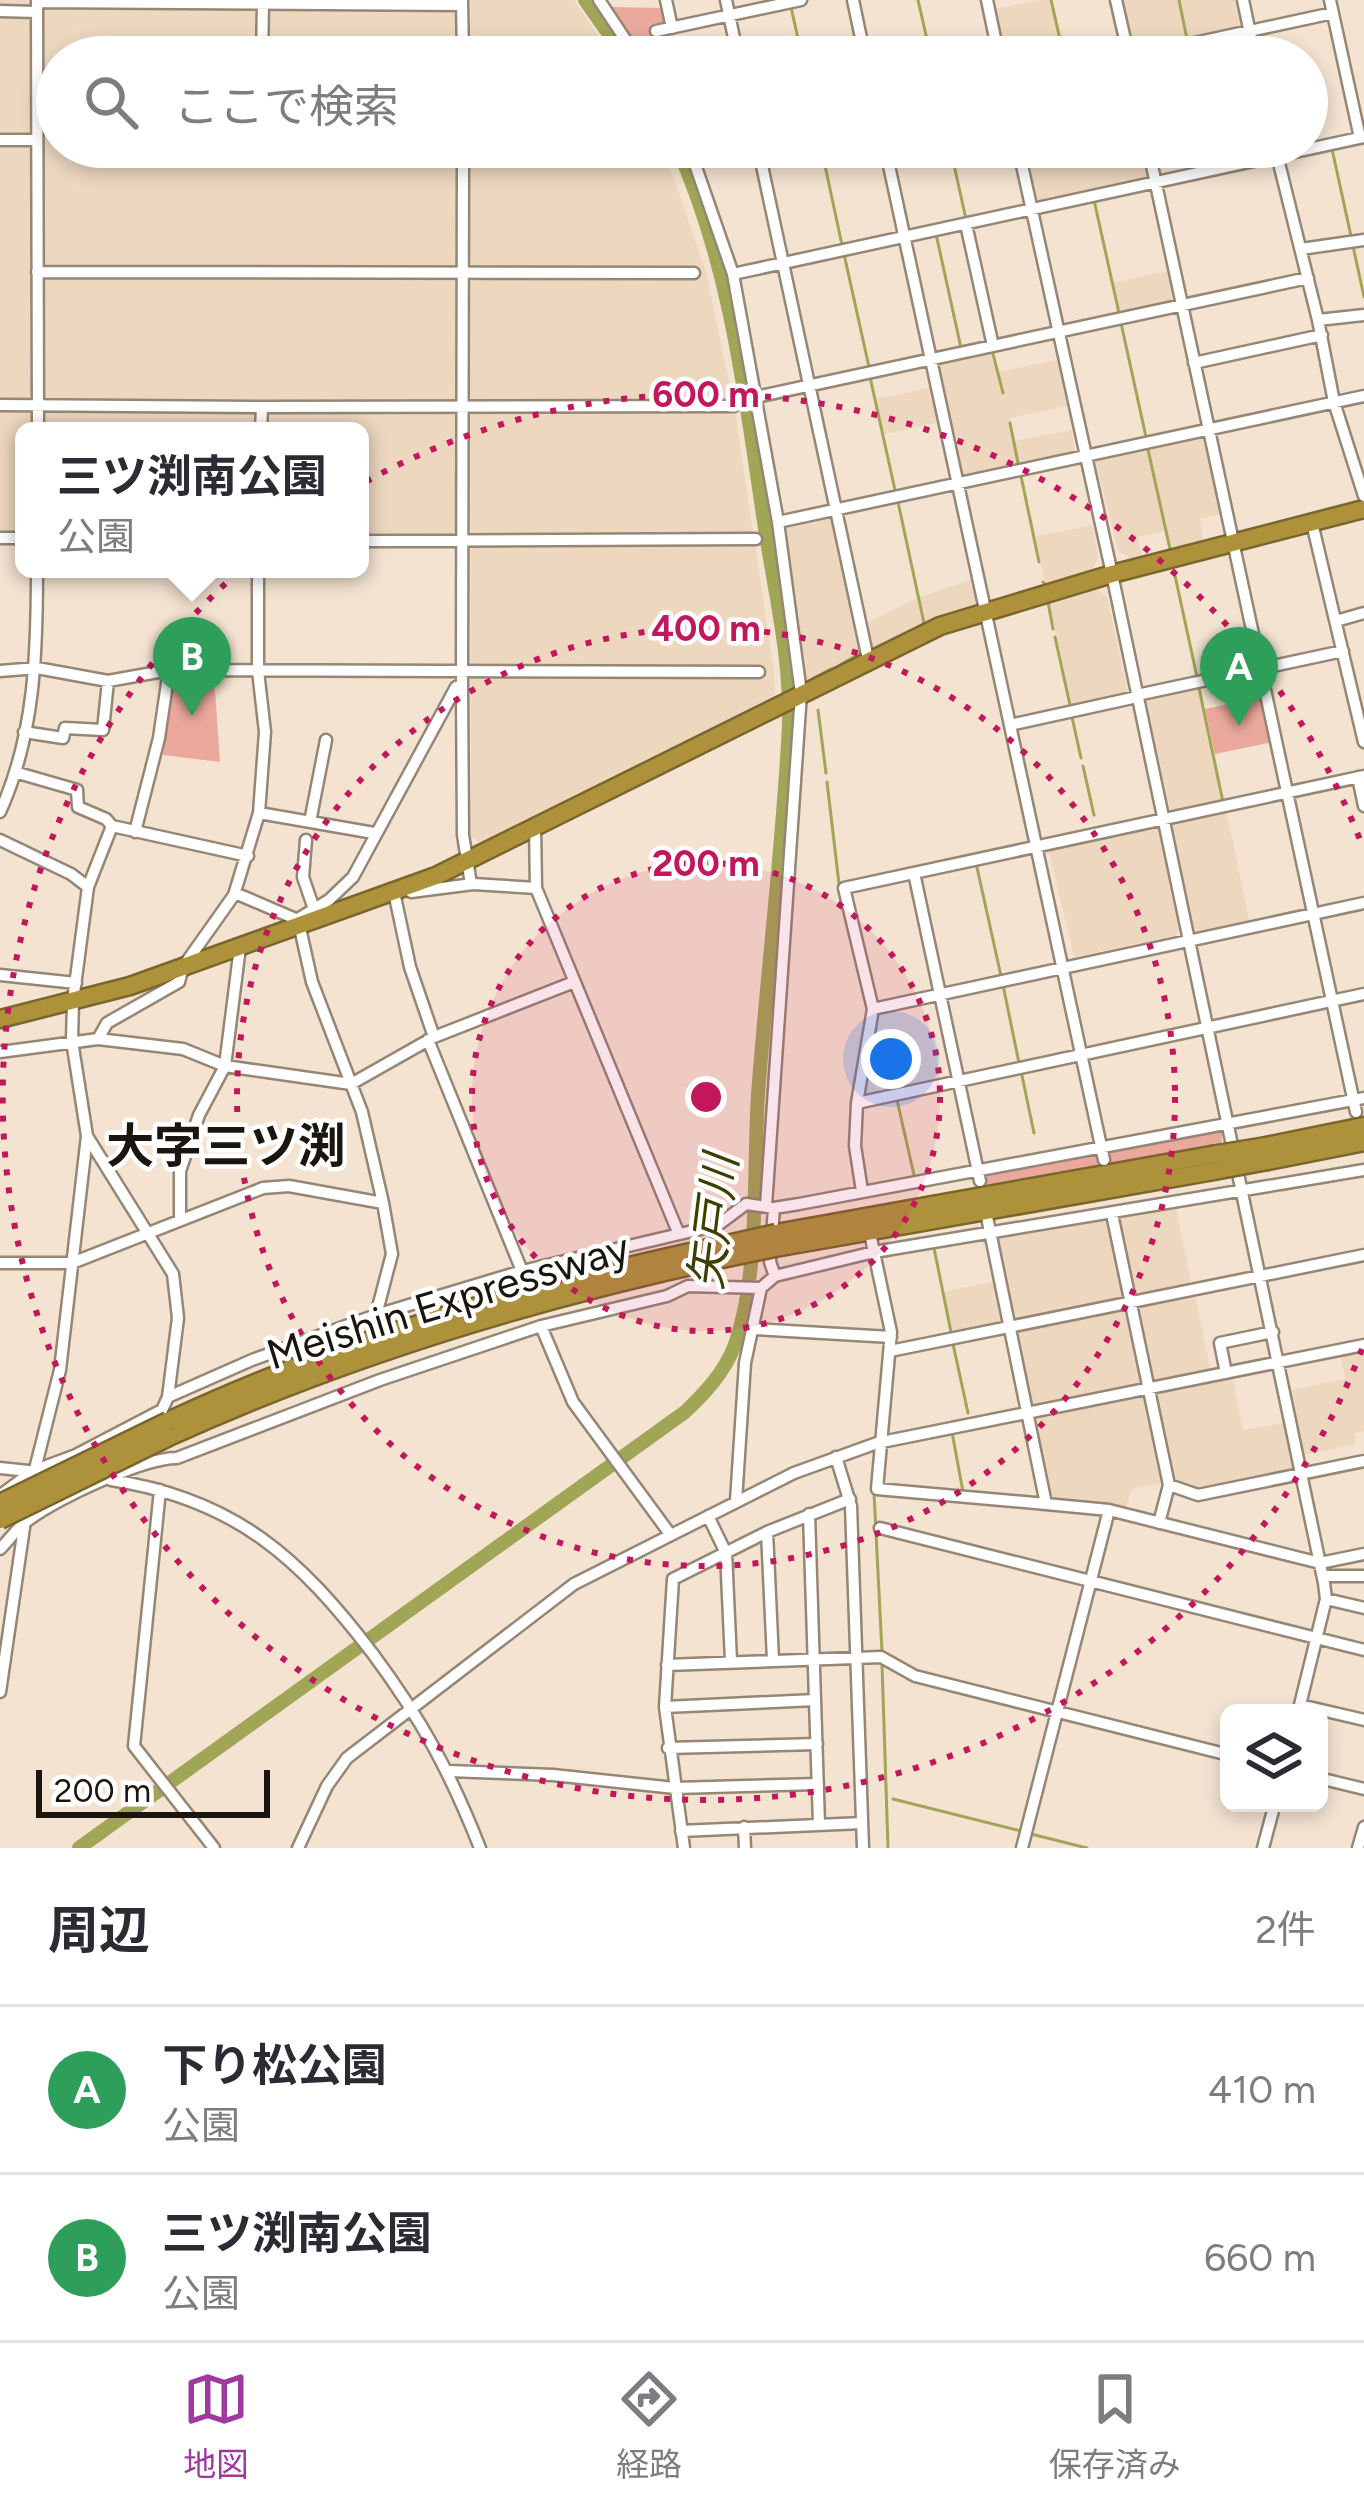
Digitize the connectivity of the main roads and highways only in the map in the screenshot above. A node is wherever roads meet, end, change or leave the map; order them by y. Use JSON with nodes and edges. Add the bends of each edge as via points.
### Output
{"nodes":[{"id":1,"x":1364,"y":509,"type":"edge"},
{"id":2,"x":0,"y":1019,"type":"edge"},
{"id":3,"x":1360,"y":1109,"type":"edge"},
{"id":4,"x":1364,"y":1142,"type":"edge"},
{"id":5,"x":1267,"y":1153,"type":"junction"},
{"id":6,"x":166,"y":1422,"type":"junction"},
{"id":7,"x":0,"y":1499,"type":"edge"},
{"id":8,"x":0,"y":1520,"type":"edge"}],
"edges":[{"from":1,"to":2,"type":"highway","via":[[940,626],[399,890],[183,968],[74,992]]},
{"from":3,"to":5,"type":"highway","name":"Meishin Expressway"},
{"from":4,"to":5,"type":"highway","name":"Meishin Expressway"},
{"from":5,"to":6,"type":"highway","name":"Meishin Expressway","bridge":true,"via":[[548,1287],[297,1367]]},
{"from":6,"to":7,"type":"highway","name":"Meishin Expressway","bridge":true},
{"from":6,"to":8,"type":"highway","name":"Meishin Expressway","bridge":true}]}
